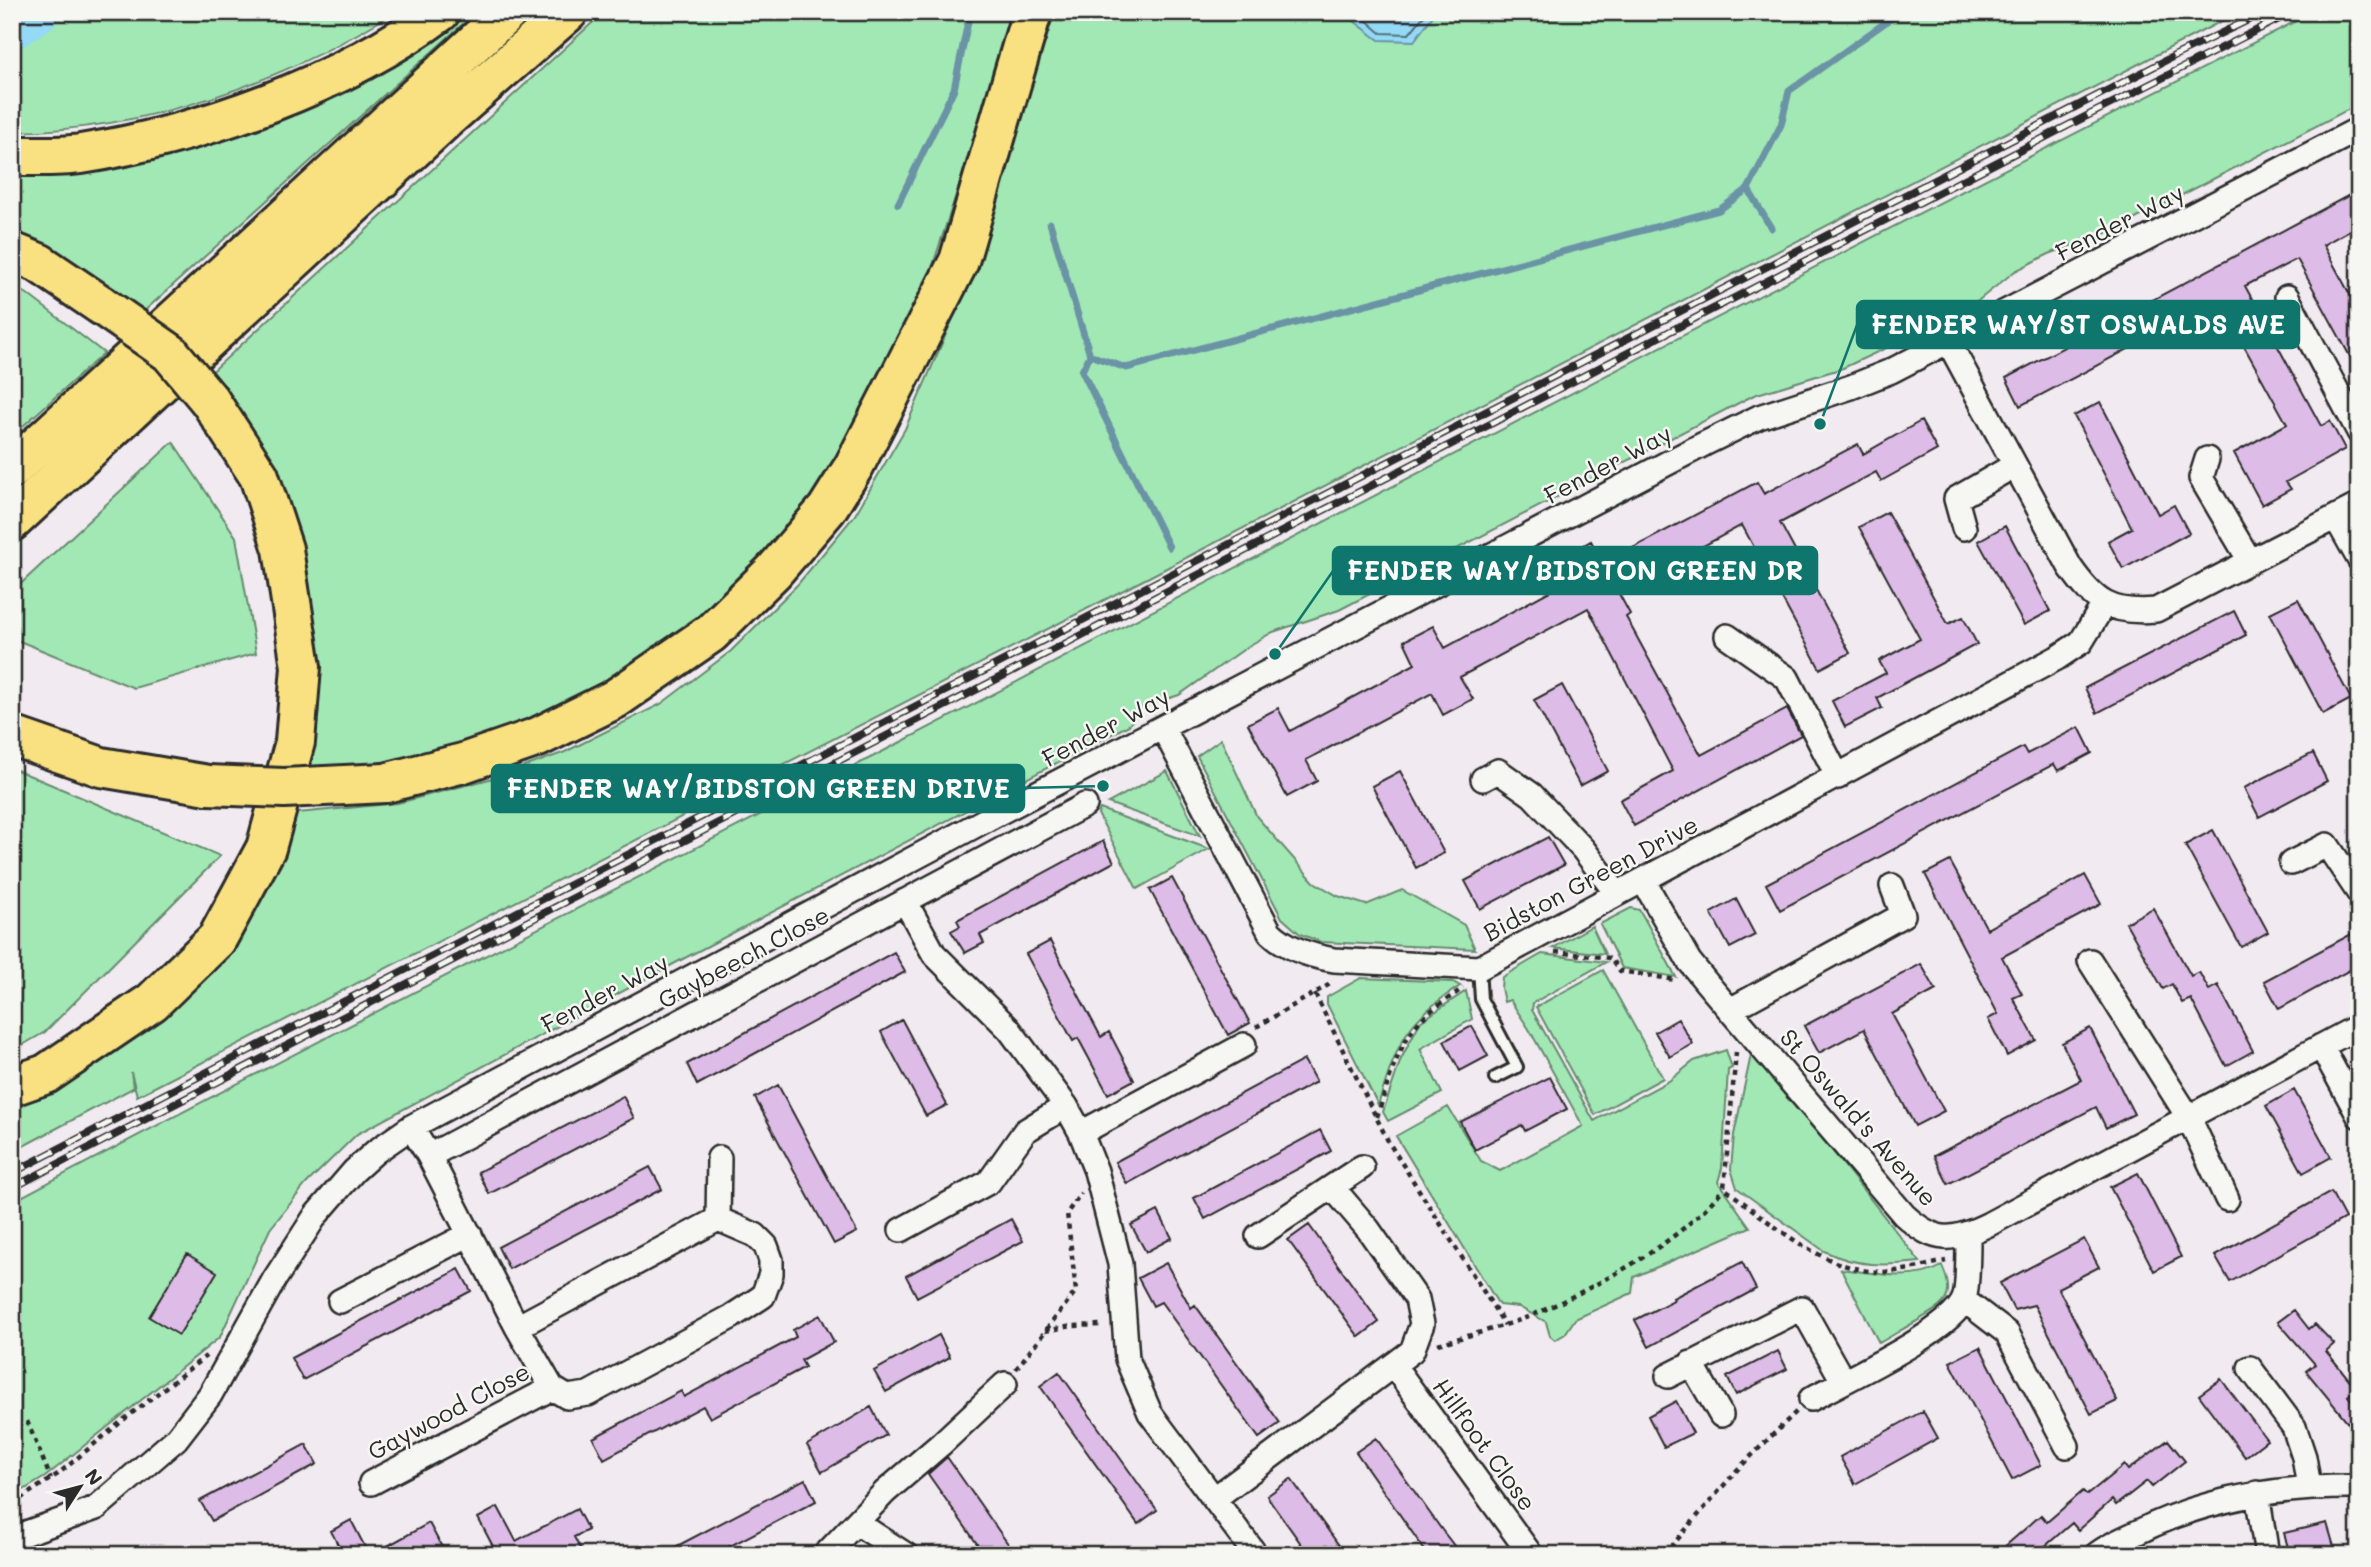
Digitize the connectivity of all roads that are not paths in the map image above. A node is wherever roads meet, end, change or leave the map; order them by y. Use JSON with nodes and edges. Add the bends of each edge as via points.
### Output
{"nodes":[{"id":1,"x":440,"y":12,"type":"edge"},
{"id":2,"x":509,"y":12,"type":"edge"},
{"id":3,"x":568,"y":12,"type":"edge"},
{"id":4,"x":1032,"y":12,"type":"edge"},
{"id":5,"x":2359,"y":129,"type":"edge"},
{"id":6,"x":12,"y":156,"type":"edge"},
{"id":7,"x":12,"y":252,"type":"edge"},
{"id":8,"x":2287,"y":297,"type":"dead end"},
{"id":9,"x":1948,"y":341,"type":"junction"},
{"id":10,"x":2359,"y":432,"type":"edge"},
{"id":11,"x":2207,"y":459,"type":"dead end"},
{"id":12,"x":2015,"y":465,"type":"junction"},
{"id":13,"x":12,"y":469,"type":"edge"},
{"id":14,"x":2359,"y":505,"type":"edge"},
{"id":15,"x":2336,"y":518,"type":"junction"},
{"id":16,"x":12,"y":521,"type":"edge"},
{"id":17,"x":1964,"y":528,"type":"dead end"},
{"id":18,"x":2359,"y":559,"type":"edge"},
{"id":19,"x":2250,"y":561,"type":"junction"},
{"id":20,"x":2104,"y":604,"type":"junction"},
{"id":21,"x":1727,"y":636,"type":"dead end"},
{"id":22,"x":1163,"y":728,"type":"junction"},
{"id":23,"x":12,"y":736,"type":"edge"},
{"id":24,"x":1839,"y":777,"type":"junction"},
{"id":25,"x":1483,"y":779,"type":"dead end"},
{"id":26,"x":1085,"y":805,"type":"dead end"},
{"id":27,"x":993,"y":816,"type":"junction"},
{"id":28,"x":1007,"y":846,"type":"junction"},
{"id":29,"x":2291,"y":863,"type":"dead end"},
{"id":30,"x":1643,"y":880,"type":"junction"},
{"id":31,"x":1892,"y":886,"type":"dead end"},
{"id":32,"x":2359,"y":893,"type":"edge"},
{"id":33,"x":1617,"y":894,"type":"junction"},
{"id":34,"x":905,"y":901,"type":"junction"},
{"id":35,"x":2090,"y":961,"type":"dead end"},
{"id":36,"x":1479,"y":968,"type":"junction"},
{"id":37,"x":1730,"y":1010,"type":"junction"},
{"id":38,"x":2359,"y":1026,"type":"edge"},
{"id":39,"x":1244,"y":1045,"type":"road end"},
{"id":40,"x":2321,"y":1046,"type":"junction"},
{"id":41,"x":1495,"y":1078,"type":"dead end"},
{"id":42,"x":12,"y":1086,"type":"edge"},
{"id":43,"x":1066,"y":1105,"type":"junction"},
{"id":44,"x":2359,"y":1116,"type":"edge"},
{"id":45,"x":2189,"y":1118,"type":"junction"},
{"id":46,"x":411,"y":1127,"type":"junction"},
{"id":47,"x":1081,"y":1133,"type":"junction"},
{"id":48,"x":429,"y":1156,"type":"junction"},
{"id":49,"x":719,"y":1158,"type":"dead end"},
{"id":50,"x":1362,"y":1167,"type":"dead end"},
{"id":51,"x":1333,"y":1188,"type":"junction"},
{"id":52,"x":2227,"y":1199,"type":"dead end"},
{"id":53,"x":718,"y":1219,"type":"junction"},
{"id":54,"x":901,"y":1230,"type":"dead end"},
{"id":55,"x":470,"y":1234,"type":"junction"},
{"id":56,"x":1968,"y":1234,"type":"junction"},
{"id":57,"x":1258,"y":1236,"type":"dead end"},
{"id":58,"x":1964,"y":1300,"type":"junction"},
{"id":59,"x":340,"y":1301,"type":"dead end"},
{"id":60,"x":517,"y":1327,"type":"junction"},
{"id":61,"x":1403,"y":1359,"type":"junction"},
{"id":62,"x":1691,"y":1363,"type":"junction"},
{"id":63,"x":2249,"y":1368,"type":"dead end"},
{"id":64,"x":1668,"y":1376,"type":"dead end"},
{"id":65,"x":1843,"y":1381,"type":"junction"},
{"id":66,"x":1005,"y":1384,"type":"road end"},
{"id":67,"x":552,"y":1388,"type":"junction"},
{"id":68,"x":1811,"y":1399,"type":"road end"},
{"id":69,"x":1721,"y":1415,"type":"dead end"},
{"id":70,"x":2067,"y":1446,"type":"dead end"},
{"id":71,"x":371,"y":1483,"type":"dead end"},
{"id":72,"x":2309,"y":1487,"type":"junction"},
{"id":73,"x":2359,"y":1487,"type":"edge"},
{"id":74,"x":2257,"y":1493,"type":"junction"},
{"id":75,"x":1215,"y":1498,"type":"junction"},
{"id":76,"x":857,"y":1523,"type":"junction"},
{"id":77,"x":22,"y":1542,"type":"edge"},
{"id":78,"x":825,"y":1555,"type":"edge"},
{"id":79,"x":906,"y":1555,"type":"edge"},
{"id":80,"x":1256,"y":1555,"type":"edge"},
{"id":81,"x":1531,"y":1555,"type":"edge"},
{"id":82,"x":2096,"y":1555,"type":"edge"},
{"id":83,"x":2267,"y":1555,"type":"edge"}],
"edges":[{"from":1,"to":6,"type":"highway","via":[[358,63],[244,113],[166,136],[79,154]]},
{"from":2,"to":13,"type":"highway"},
{"from":3,"to":16,"type":"highway"},
{"from":4,"to":23,"type":"highway","bridge":true,"via":[[959,261],[854,466],[827,509],[775,571],[711,633],[615,699],[538,737],[385,783],[208,785],[101,767]]},
{"from":5,"to":9,"type":"street","name":"Fender Way"},
{"from":7,"to":42,"type":"highway","bridge":true,"via":[[39,263],[170,353],[210,401],[259,476],[283,549],[301,667],[295,742],[266,848],[217,939],[152,1002],[46,1074]]},
{"from":8,"to":10,"type":"street"},
{"from":9,"to":12,"type":"street"},
{"from":9,"to":22,"type":"street","name":"Fender Way","via":[[1891,371],[1759,417],[1715,438]]},
{"from":11,"to":19,"type":"street","via":[[2202,478]]},
{"from":12,"to":17,"type":"street","via":[[1956,499]]},
{"from":12,"to":20,"type":"street","via":[[2070,567],[2087,591]]},
{"from":14,"to":15,"type":"street"},
{"from":15,"to":18,"type":"street"},
{"from":15,"to":19,"type":"street"},
{"from":19,"to":20,"type":"street","via":[[2156,610],[2133,612]]},
{"from":20,"to":24,"type":"street","name":"Bidston Green Drive","via":[[2081,642],[2057,658]]},
{"from":21,"to":24,"type":"street","via":[[1787,678]]},
{"from":22,"to":27,"type":"street","name":"Fender Way"},
{"from":22,"to":36,"type":"street","name":"Bidston Green Drive","via":[[1270,932],[1282,944],[1316,957]]},
{"from":24,"to":30,"type":"street","name":"Bidston Green Drive"},
{"from":25,"to":33,"type":"street","via":[[1498,771],[1532,795],[1583,849]]},
{"from":26,"to":28,"type":"street","name":"Gaybeech Close"},
{"from":27,"to":28,"type":"street"},
{"from":27,"to":46,"type":"street","name":"Fender Way"},
{"from":28,"to":34,"type":"street","name":"Gaybeech Close"},
{"from":29,"to":32,"type":"street","via":[[2327,845]]},
{"from":30,"to":33,"type":"street","name":"Bidston Green Drive"},
{"from":30,"to":37,"type":"street","name":"St Oswald's Avenue","via":[[1689,961]]},
{"from":31,"to":37,"type":"street","via":[[1903,915]]},
{"from":33,"to":36,"type":"street","name":"Bidston Green Drive"},
{"from":34,"to":43,"type":"street","via":[[934,954],[1009,1028]]},
{"from":34,"to":48,"type":"street","name":"Gaybeech Close"},
{"from":35,"to":45,"type":"street"},
{"from":36,"to":41,"type":"lane","via":[[1481,999],[1517,1067]]},
{"from":37,"to":56,"type":"street","name":"St Oswald's Avenue","via":[[1922,1232],[1947,1238]]},
{"from":38,"to":40,"type":"street","name":"St Oswald's Avenue"},
{"from":39,"to":47,"type":"street"},
{"from":40,"to":44,"type":"street"},
{"from":40,"to":45,"type":"street","name":"St Oswald's Avenue"},
{"from":43,"to":47,"type":"street"},
{"from":43,"to":54,"type":"street","via":[[1026,1131],[989,1182]]},
{"from":45,"to":52,"type":"street"},
{"from":45,"to":56,"type":"street","name":"St Oswald's Avenue"},
{"from":46,"to":48,"type":"street"},
{"from":46,"to":77,"type":"street","name":"Fender Way","via":[[361,1165],[316,1215],[210,1395],[176,1439],[96,1508]]},
{"from":47,"to":75,"type":"street","via":[[1096,1171],[1120,1264],[1127,1359],[1150,1413]]},
{"from":48,"to":55,"type":"street"},
{"from":49,"to":53,"type":"street"},
{"from":50,"to":51,"type":"street"},
{"from":51,"to":57,"type":"street"},
{"from":51,"to":61,"type":"street","via":[[1417,1299],[1422,1324]]},
{"from":53,"to":60,"type":"street"},
{"from":53,"to":67,"type":"street","via":[[755,1235],[765,1246],[771,1274],[763,1296],[588,1394],[567,1396]]},
{"from":55,"to":59,"type":"street"},
{"from":55,"to":60,"type":"street"},
{"from":56,"to":58,"type":"street"},
{"from":58,"to":65,"type":"street","via":[[1921,1340]]},
{"from":58,"to":70,"type":"street","via":[[2007,1333]]},
{"from":60,"to":67,"type":"street"},
{"from":61,"to":75,"type":"street"},
{"from":61,"to":81,"type":"street","name":"Hillfoot Close"},
{"from":62,"to":64,"type":"street"},
{"from":62,"to":65,"type":"street","via":[[1802,1308]]},
{"from":62,"to":69,"type":"street"},
{"from":63,"to":72,"type":"street","via":[[2294,1427]]},
{"from":65,"to":68,"type":"street"},
{"from":66,"to":76,"type":"street"},
{"from":67,"to":71,"type":"street","name":"Gaywood Close"},
{"from":72,"to":73,"type":"street"},
{"from":72,"to":74,"type":"street"},
{"from":74,"to":82,"type":"street","via":[[2166,1518]]},
{"from":74,"to":83,"type":"street"},
{"from":75,"to":80,"type":"street"},
{"from":76,"to":78,"type":"street"},
{"from":76,"to":79,"type":"street"}]}
